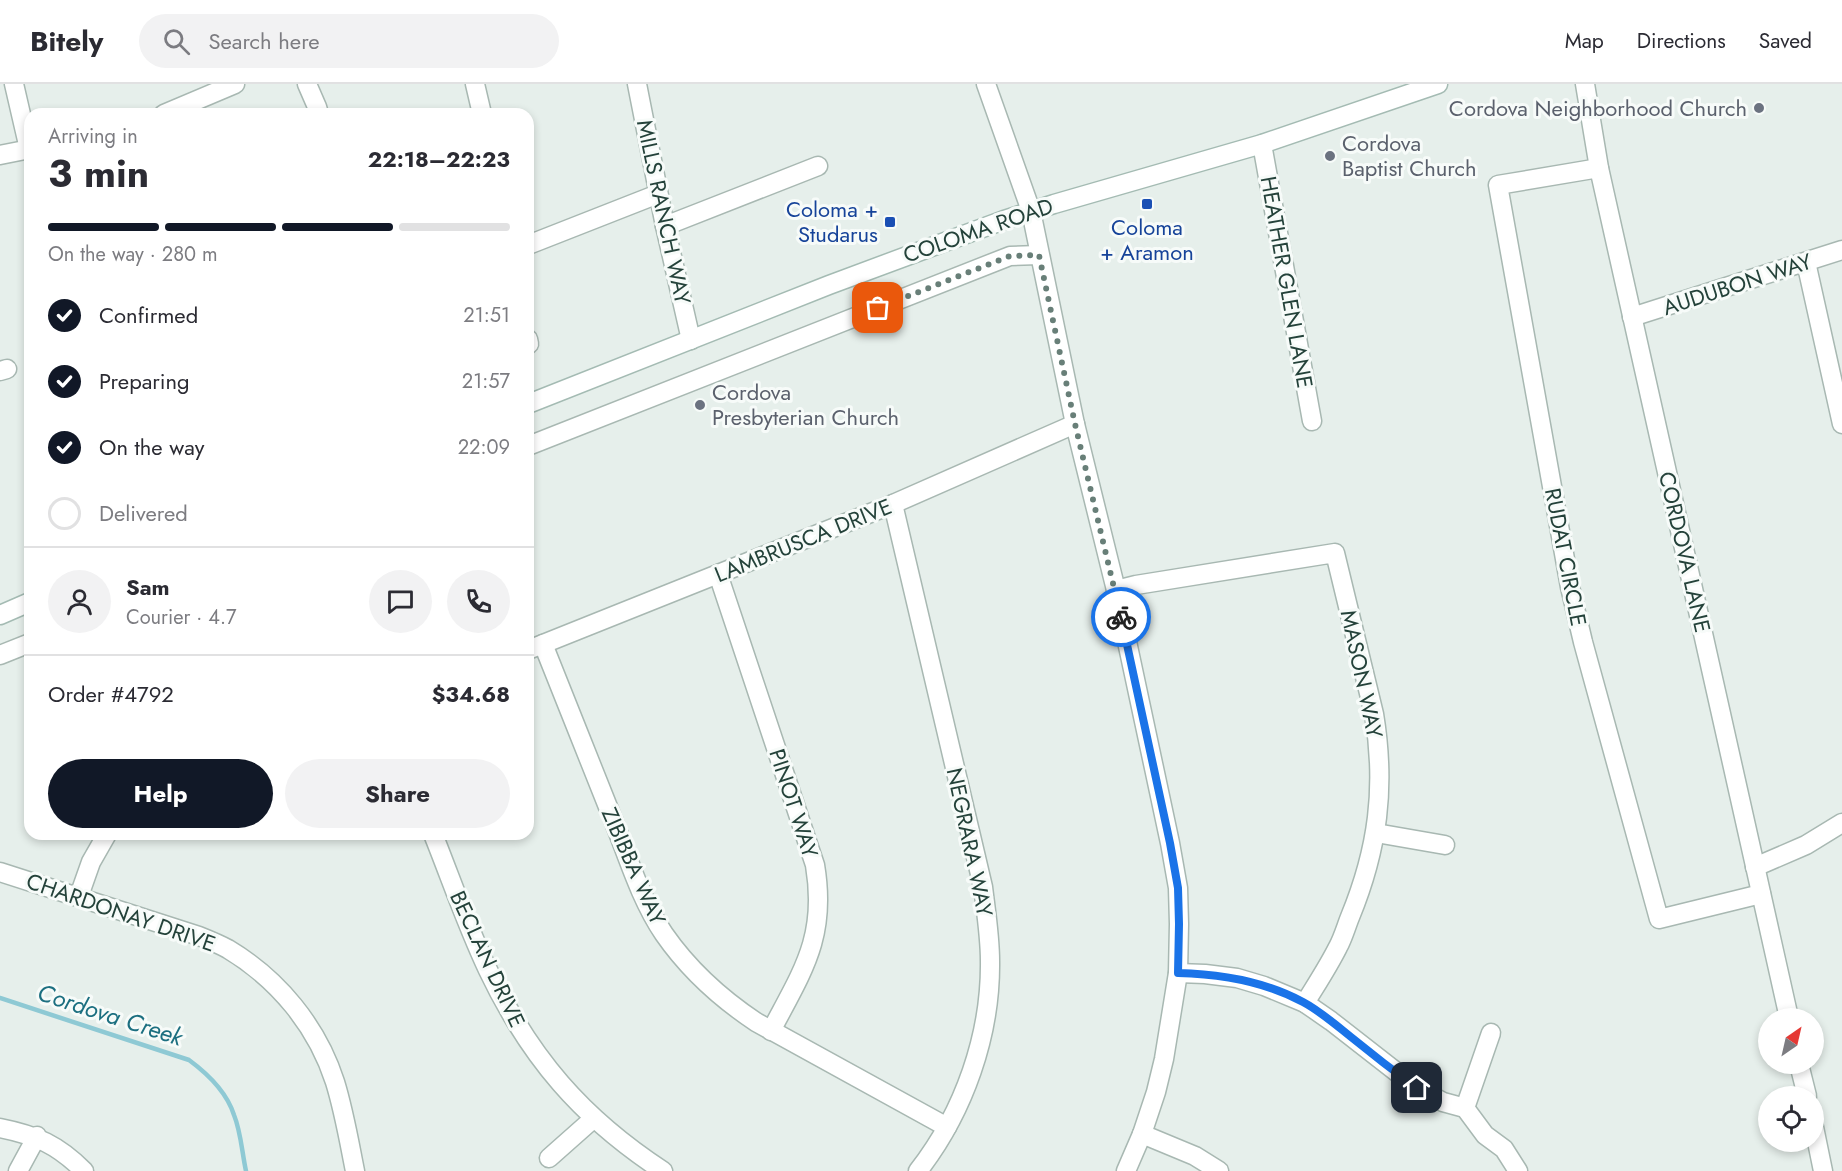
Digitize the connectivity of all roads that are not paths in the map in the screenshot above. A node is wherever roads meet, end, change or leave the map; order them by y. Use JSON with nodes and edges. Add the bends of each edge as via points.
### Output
{"nodes":[{"id":1,"x":14,"y":84,"type":"edge"},
{"id":2,"x":235,"y":84,"type":"edge"},
{"id":3,"x":307,"y":84,"type":"edge"},
{"id":4,"x":476,"y":84,"type":"edge"},
{"id":5,"x":637,"y":84,"type":"edge"},
{"id":6,"x":986,"y":84,"type":"edge"},
{"id":7,"x":1438,"y":84,"type":"edge"},
{"id":8,"x":1585,"y":84,"type":"edge"},
{"id":9,"x":178,"y":108,"type":"edge"},
{"id":10,"x":317,"y":108,"type":"edge"},
{"id":11,"x":481,"y":108,"type":"edge"},
{"id":12,"x":24,"y":127,"type":"edge"},
{"id":13,"x":1262,"y":144,"type":"junction"},
{"id":14,"x":24,"y":150,"type":"edge"},
{"id":15,"x":0,"y":155,"type":"edge"},
{"id":16,"x":818,"y":166,"type":"dead end"},
{"id":17,"x":1599,"y":168,"type":"junction"},
{"id":18,"x":658,"y":194,"type":"junction"},
{"id":19,"x":1031,"y":211,"type":"junction"},
{"id":20,"x":665,"y":225,"type":"junction"},
{"id":21,"x":534,"y":243,"type":"edge"},
{"id":22,"x":1842,"y":250,"type":"edge"},
{"id":23,"x":1039,"y":255,"type":"junction"},
{"id":24,"x":1806,"y":262,"type":"junction"},
{"id":25,"x":1632,"y":317,"type":"junction"},
{"id":26,"x":691,"y":340,"type":"junction"},
{"id":27,"x":534,"y":402,"type":"edge"},
{"id":28,"x":1312,"y":421,"type":"dead end"},
{"id":29,"x":1075,"y":424,"type":"junction"},
{"id":30,"x":1842,"y":424,"type":"edge"},
{"id":31,"x":534,"y":444,"type":"edge"},
{"id":32,"x":894,"y":504,"type":"junction"},
{"id":33,"x":718,"y":574,"type":"junction"},
{"id":34,"x":1116,"y":590,"type":"junction"},
{"id":35,"x":24,"y":605,"type":"edge"},
{"id":36,"x":0,"y":615,"type":"edge"},
{"id":37,"x":24,"y":645,"type":"edge"},
{"id":38,"x":536,"y":647,"type":"edge"},
{"id":39,"x":0,"y":655,"type":"edge"},
{"id":40,"x":1842,"y":823,"type":"edge"},
{"id":41,"x":1376,"y":833,"type":"junction"},
{"id":42,"x":104,"y":840,"type":"edge"},
{"id":43,"x":435,"y":840,"type":"edge"},
{"id":44,"x":1445,"y":844,"type":"dead end"},
{"id":45,"x":1755,"y":867,"type":"junction"},
{"id":46,"x":0,"y":872,"type":"edge"},
{"id":47,"x":1761,"y":894,"type":"junction"},
{"id":48,"x":79,"y":896,"type":"junction"},
{"id":49,"x":1178,"y":973,"type":"junction"},
{"id":50,"x":1305,"y":1003,"type":"junction"},
{"id":51,"x":1787,"y":1008,"type":"edge"},
{"id":52,"x":771,"y":1031,"type":"junction"},
{"id":53,"x":1491,"y":1033,"type":"dead end"},
{"id":54,"x":1465,"y":1108,"type":"junction"},
{"id":55,"x":593,"y":1119,"type":"junction"},
{"id":56,"x":947,"y":1127,"type":"junction"},
{"id":57,"x":0,"y":1128,"type":"edge"},
{"id":58,"x":1142,"y":1134,"type":"junction"},
{"id":59,"x":37,"y":1136,"type":"junction"},
{"id":60,"x":1819,"y":1152,"type":"edge"},
{"id":61,"x":549,"y":1158,"type":"dead end"},
{"id":62,"x":18,"y":1171,"type":"edge"},
{"id":63,"x":84,"y":1171,"type":"edge"},
{"id":64,"x":355,"y":1171,"type":"edge"},
{"id":65,"x":663,"y":1171,"type":"edge"},
{"id":66,"x":918,"y":1171,"type":"edge"},
{"id":67,"x":1126,"y":1171,"type":"edge"},
{"id":68,"x":1219,"y":1171,"type":"edge"},
{"id":69,"x":1518,"y":1171,"type":"edge"},
{"id":70,"x":1823,"y":1171,"type":"edge"}],
"edges":[{"from":1,"to":12,"type":"street"},
{"from":2,"to":9,"type":"street"},
{"from":3,"to":10,"type":"street"},
{"from":4,"to":11,"type":"street"},
{"from":5,"to":18,"type":"street","name":"MILLS RANCH WAY"},
{"from":6,"to":19,"type":"street"},
{"from":7,"to":13,"type":"street","name":"COLOMA ROAD"},
{"from":8,"to":17,"type":"street","name":"CORDOVA LANE"},
{"from":13,"to":19,"type":"street","name":"COLOMA ROAD"},
{"from":13,"to":28,"type":"street","name":"HEATHER GLEN LANE"},
{"from":14,"to":15,"type":"street"},
{"from":16,"to":20,"type":"street"},
{"from":17,"to":25,"type":"street","name":"CORDOVA LANE"},
{"from":17,"to":47,"type":"street","name":"RUDAT CIRCLE","via":[[1498,185],[1570,587],[1659,919]]},
{"from":18,"to":20,"type":"street","name":"MILLS RANCH WAY"},
{"from":18,"to":21,"type":"street"},
{"from":19,"to":23,"type":"street"},
{"from":19,"to":26,"type":"street","name":"COLOMA ROAD","via":[[917,251]]},
{"from":20,"to":26,"type":"street","name":"MILLS RANCH WAY"},
{"from":22,"to":24,"type":"street","name":"AUDUBON WAY"},
{"from":23,"to":29,"type":"street"},
{"from":23,"to":31,"type":"street","name":"COLOMA ROAD","via":[[1010,256]]},
{"from":24,"to":25,"type":"street","name":"AUDUBON WAY"},
{"from":24,"to":30,"type":"street"},
{"from":25,"to":45,"type":"street","name":"CORDOVA LANE"},
{"from":26,"to":27,"type":"street","name":"COLOMA ROAD"},
{"from":29,"to":32,"type":"street","name":"LAMBRUSCA DRIVE"},
{"from":29,"to":34,"type":"street"},
{"from":32,"to":33,"type":"street","name":"LAMBRUSCA DRIVE"},
{"from":32,"to":56,"type":"street","name":"NEGRARA WAY","via":[[983,887],[988,924],[990,962],[981,1037],[972,1071]]},
{"from":33,"to":38,"type":"street","name":"LAMBRUSCA DRIVE"},
{"from":33,"to":52,"type":"street","name":"PINOT WAY","via":[[815,865],[818,886],[817,928],[808,959]]},
{"from":34,"to":41,"type":"street","name":"MASON WAY","via":[[1335,553],[1378,739]]},
{"from":34,"to":49,"type":"street","via":[[1176,877]]},
{"from":35,"to":36,"type":"street"},
{"from":37,"to":39,"type":"street"},
{"from":38,"to":52,"type":"street","name":"ZIBIBBA WAY","via":[[642,894],[660,927],[705,982],[729,1004]]},
{"from":40,"to":45,"type":"street","via":[[1806,845]]},
{"from":41,"to":44,"type":"street"},
{"from":41,"to":50,"type":"street","name":"MASON WAY","via":[[1361,891],[1338,947]]},
{"from":42,"to":48,"type":"street"},
{"from":43,"to":55,"type":"street","name":"BECLAN DRIVE","via":[[487,968],[507,1006],[550,1073]]},
{"from":45,"to":47,"type":"street","name":"CORDOVA LANE"},
{"from":46,"to":48,"type":"street","name":"CHARDONAY DRIVE"},
{"from":47,"to":51,"type":"street","name":"CORDOVA LANE"},
{"from":48,"to":64,"type":"street","name":"CHARDONAY DRIVE","via":[[199,936],[227,949],[268,978],[315,1035],[337,1090]]},
{"from":49,"to":50,"type":"street","via":[[1237,978]]},
{"from":49,"to":58,"type":"street","via":[[1164,1059]]},
{"from":50,"to":54,"type":"street","via":[[1417,1088]]},
{"from":52,"to":56,"type":"street","name":"ZIBIBBA WAY"},
{"from":53,"to":54,"type":"street"},
{"from":54,"to":69,"type":"street","via":[[1485,1136],[1504,1149]]},
{"from":55,"to":61,"type":"street"},
{"from":55,"to":65,"type":"street","name":"BECLAN DRIVE"},
{"from":56,"to":66,"type":"street","name":"NEGRARA WAY"},
{"from":57,"to":59,"type":"street"},
{"from":58,"to":67,"type":"street"},
{"from":58,"to":68,"type":"street","via":[[1195,1156]]},
{"from":59,"to":62,"type":"street"},
{"from":59,"to":63,"type":"street"},
{"from":60,"to":70,"type":"street"}]}
